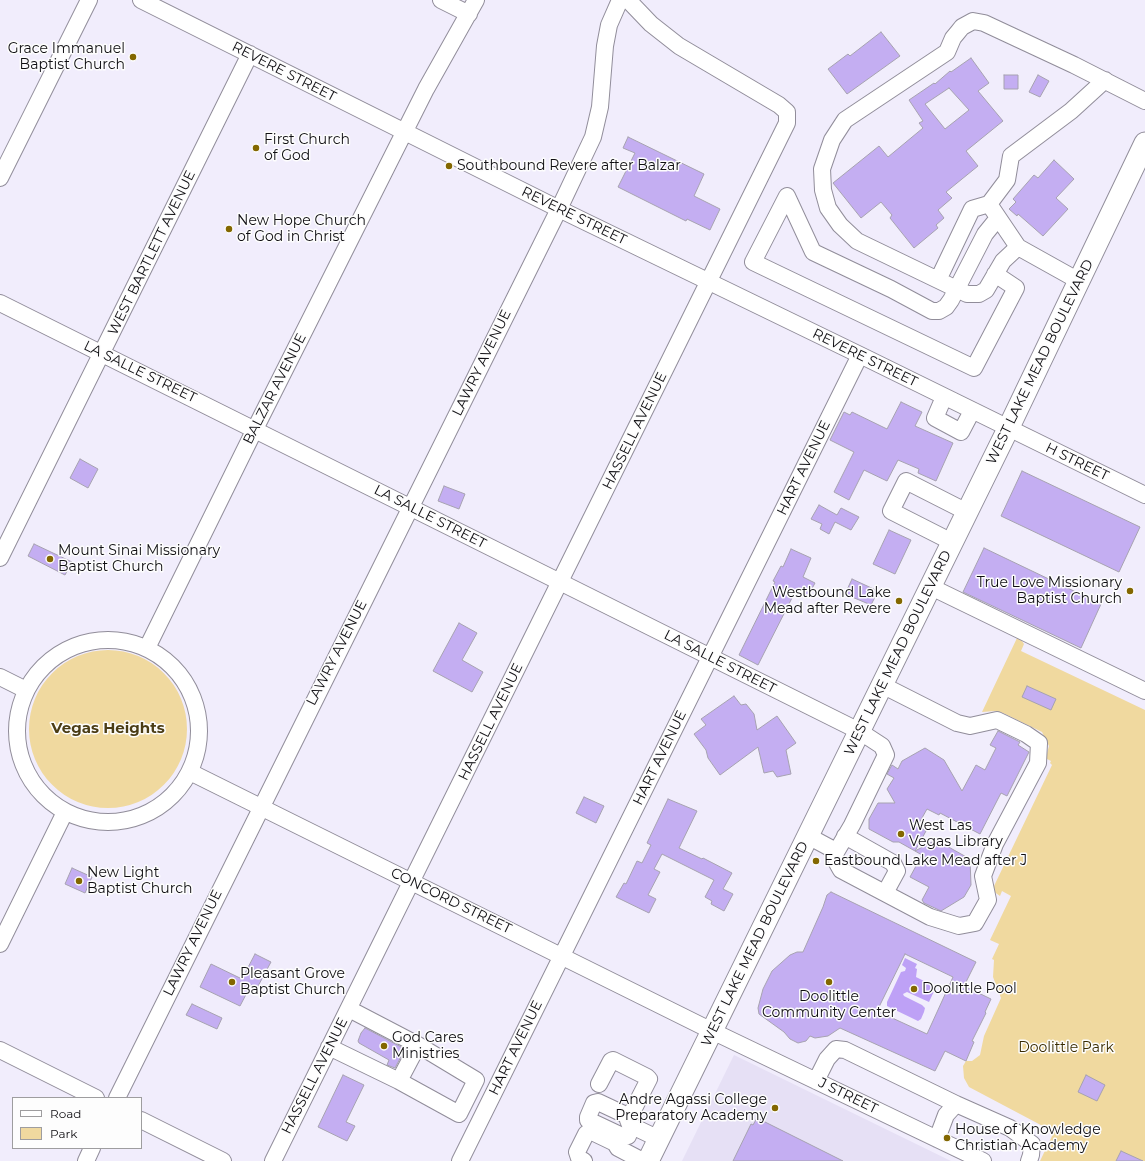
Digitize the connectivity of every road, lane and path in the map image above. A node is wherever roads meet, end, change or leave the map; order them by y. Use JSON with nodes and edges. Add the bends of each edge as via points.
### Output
{"nodes":[{"id":1,"x":89,"y":0,"type":"edge"},
{"id":2,"x":141,"y":0,"type":"edge"},
{"id":3,"x":441,"y":0,"type":"edge"},
{"id":4,"x":476,"y":0,"type":"edge"},
{"id":5,"x":620,"y":0,"type":"edge"},
{"id":6,"x":628,"y":0,"type":"edge"},
{"id":7,"x":469,"y":14,"type":"junction"},
{"id":8,"x":250,"y":54,"type":"junction"},
{"id":9,"x":1105,"y":80,"type":"junction"},
{"id":10,"x":1145,"y":100,"type":"edge"},
{"id":11,"x":405,"y":132,"type":"junction"},
{"id":12,"x":1145,"y":143,"type":"edge"},
{"id":13,"x":0,"y":178,"type":"edge"},
{"id":14,"x":989,"y":204,"type":"junction"},
{"id":15,"x":559,"y":209,"type":"junction"},
{"id":16,"x":998,"y":218,"type":"junction"},
{"id":17,"x":1018,"y":247,"type":"junction"},
{"id":18,"x":995,"y":274,"type":"junction"},
{"id":19,"x":938,"y":280,"type":"junction"},
{"id":20,"x":1079,"y":281,"type":"junction"},
{"id":21,"x":709,"y":282,"type":"junction"},
{"id":22,"x":957,"y":290,"type":"junction"},
{"id":23,"x":0,"y":303,"type":"edge"},
{"id":24,"x":102,"y":354,"type":"junction"},
{"id":25,"x":860,"y":355,"type":"junction"},
{"id":26,"x":944,"y":397,"type":"junction"},
{"id":27,"x":972,"y":411,"type":"junction"},
{"id":28,"x":255,"y":429,"type":"junction"},
{"id":29,"x":1008,"y":429,"type":"junction"},
{"id":30,"x":1145,"y":495,"type":"edge"},
{"id":31,"x":410,"y":507,"type":"junction"},
{"id":32,"x":968,"y":512,"type":"junction"},
{"id":33,"x":952,"y":542,"type":"junction"},
{"id":34,"x":0,"y":558,"type":"edge"},
{"id":35,"x":560,"y":582,"type":"junction"},
{"id":36,"x":931,"y":587,"type":"junction"},
{"id":37,"x":147,"y":648,"type":"junction"},
{"id":38,"x":710,"y":657,"type":"junction"},
{"id":39,"x":0,"y":677,"type":"edge"},
{"id":40,"x":882,"y":685,"type":"junction"},
{"id":41,"x":26,"y":690,"type":"junction"},
{"id":42,"x":1145,"y":690,"type":"edge"},
{"id":43,"x":859,"y":731,"type":"junction"},
{"id":44,"x":190,"y":772,"type":"junction"},
{"id":45,"x":261,"y":807,"type":"junction"},
{"id":46,"x":65,"y":812,"type":"junction"},
{"id":47,"x":808,"y":836,"type":"junction"},
{"id":48,"x":845,"y":836,"type":"junction"},
{"id":49,"x":835,"y":854,"type":"junction"},
{"id":50,"x":412,"y":882,"type":"junction"},
{"id":51,"x":885,"y":893,"type":"junction"},
{"id":52,"x":0,"y":944,"type":"edge"},
{"id":53,"x":562,"y":956,"type":"junction"},
{"id":54,"x":349,"y":1009,"type":"junction"},
{"id":55,"x":712,"y":1031,"type":"junction"},
{"id":56,"x":418,"y":1045,"type":"junction"},
{"id":57,"x":329,"y":1047,"type":"junction"},
{"id":58,"x":0,"y":1050,"type":"edge"},
{"id":59,"x":476,"y":1080,"type":"junction"},
{"id":60,"x":399,"y":1081,"type":"junction"},
{"id":61,"x":816,"y":1081,"type":"junction"},
{"id":62,"x":599,"y":1084,"type":"dead end"},
{"id":63,"x":498,"y":1085,"type":"junction"},
{"id":64,"x":94,"y":1097,"type":"edge"},
{"id":65,"x":117,"y":1097,"type":"edge"},
{"id":66,"x":956,"y":1104,"type":"junction"},
{"id":67,"x":460,"y":1114,"type":"junction"},
{"id":68,"x":142,"y":1121,"type":"edge"},
{"id":69,"x":475,"y":1130,"type":"junction"},
{"id":70,"x":659,"y":1139,"type":"junction"},
{"id":71,"x":937,"y":1139,"type":"junction"},
{"id":72,"x":92,"y":1149,"type":"edge"},
{"id":73,"x":86,"y":1161,"type":"edge"},
{"id":74,"x":222,"y":1161,"type":"edge"},
{"id":75,"x":273,"y":1161,"type":"edge"},
{"id":76,"x":460,"y":1161,"type":"edge"},
{"id":77,"x":584,"y":1161,"type":"edge"},
{"id":78,"x":643,"y":1161,"type":"edge"},
{"id":79,"x":648,"y":1161,"type":"edge"},
{"id":80,"x":983,"y":1161,"type":"edge"},
{"id":81,"x":1029,"y":1161,"type":"edge"}],
"edges":[{"from":1,"to":13,"type":"street"},
{"from":2,"to":8,"type":"street","name":"REVERE STREET"},
{"from":3,"to":7,"type":"street"},
{"from":4,"to":7,"type":"street","name":"BALZAR AVENUE"},
{"from":5,"to":15,"type":"street","name":"LAWRY AVENUE","via":[[609,25],[604,46],[600,107],[593,137]]},
{"from":6,"to":21,"type":"street","name":"HASSELL AVENUE","via":[[651,24],[679,46],[787,112],[787,122]]},
{"from":7,"to":11,"type":"street","name":"BALZAR AVENUE","via":[[426,89]]},
{"from":8,"to":11,"type":"street","name":"REVERE STREET"},
{"from":8,"to":24,"type":"street","name":"WEST BARTLETT AVENUE"},
{"from":9,"to":10,"type":"street"},
{"from":9,"to":14,"type":"street","via":[[1071,111],[1012,156],[1007,180]]},
{"from":9,"to":19,"type":"street","via":[[984,23],[973,21],[962,27],[953,38],[947,52],[844,120],[832,140],[822,169],[823,190],[828,208],[840,225],[857,241]]},
{"from":11,"to":15,"type":"street","name":"REVERE STREET"},
{"from":11,"to":28,"type":"street","name":"BALZAR AVENUE"},
{"from":12,"to":20,"type":"main road","name":"WEST LAKE MEAD BOULEVARD"},
{"from":14,"to":16,"type":"street"},
{"from":14,"to":19,"type":"street","via":[[972,209]]},
{"from":15,"to":21,"type":"street","name":"REVERE STREET"},
{"from":15,"to":31,"type":"street","name":"LAWRY AVENUE"},
{"from":16,"to":17,"type":"street"},
{"from":16,"to":22,"type":"street","via":[[985,234]]},
{"from":17,"to":18,"type":"street","via":[[1003,261]]},
{"from":17,"to":20,"type":"street"},
{"from":18,"to":22,"type":"street","via":[[986,290],[979,294],[967,294]]},
{"from":18,"to":22,"type":"street","via":[[1016,288],[974,368],[753,262],[787,196],[813,252],[932,310],[939,311],[946,307]]},
{"from":19,"to":22,"type":"street"},
{"from":20,"to":29,"type":"main road","name":"WEST LAKE MEAD BOULEVARD"},
{"from":21,"to":25,"type":"street","name":"REVERE STREET"},
{"from":21,"to":35,"type":"street","name":"HASSELL AVENUE"},
{"from":23,"to":24,"type":"street","name":"LA SALLE STREET"},
{"from":24,"to":28,"type":"street","name":"LA SALLE STREET"},
{"from":24,"to":34,"type":"street","name":"WEST BARTLETT AVENUE"},
{"from":25,"to":26,"type":"street","name":"REVERE STREET"},
{"from":25,"to":38,"type":"street","name":"HART AVENUE"},
{"from":26,"to":27,"type":"street","name":"REVERE STREET"},
{"from":26,"to":27,"type":"street","via":[[934,418],[962,432]]},
{"from":27,"to":29,"type":"street","name":"REVERE STREET"},
{"from":28,"to":31,"type":"street","name":"LA SALLE STREET"},
{"from":28,"to":37,"type":"street","name":"BALZAR AVENUE"},
{"from":29,"to":30,"type":"street","name":"H STREET"},
{"from":29,"to":32,"type":"main road","name":"WEST LAKE MEAD BOULEVARD"},
{"from":31,"to":35,"type":"street","name":"LA SALLE STREET"},
{"from":31,"to":45,"type":"street","name":"LAWRY AVENUE"},
{"from":32,"to":33,"type":"main road","name":"WEST LAKE MEAD BOULEVARD"},
{"from":32,"to":33,"type":"street","via":[[906,481],[891,511]]},
{"from":33,"to":36,"type":"main road","name":"WEST LAKE MEAD BOULEVARD"},
{"from":35,"to":38,"type":"street","name":"LA SALLE STREET"},
{"from":35,"to":50,"type":"street","name":"HASSELL AVENUE"},
{"from":36,"to":40,"type":"main road","name":"WEST LAKE MEAD BOULEVARD"},
{"from":36,"to":42,"type":"street"},
{"from":37,"to":41,"type":"street","via":[[119,640],[90,641],[64,651],[41,668]]},
{"from":37,"to":44,"type":"street","via":[[171,664],[189,688],[198,716],[198,746]]},
{"from":38,"to":43,"type":"street","name":"LA SALLE STREET"},
{"from":38,"to":53,"type":"street","name":"HART AVENUE"},
{"from":39,"to":41,"type":"street"},
{"from":40,"to":43,"type":"main road","name":"WEST LAKE MEAD BOULEVARD"},
{"from":40,"to":51,"type":"street","via":[[957,723],[970,726],[997,720],[1039,743],[1038,763],[995,844],[983,876],[988,900],[975,924],[959,926],[930,917]]},
{"from":41,"to":46,"type":"street","via":[[17,719],[18,747],[27,773],[43,796]]},
{"from":43,"to":47,"type":"main road","name":"WEST LAKE MEAD BOULEVARD"},
{"from":43,"to":48,"type":"street","name":"LA SALLE STREET","via":[[882,746],[886,755]]},
{"from":44,"to":45,"type":"street","name":"CONCORD STREET"},
{"from":44,"to":46,"type":"street","via":[[174,794],[156,809],[134,818],[111,822],[88,820]]},
{"from":45,"to":50,"type":"street","name":"CONCORD STREET"},
{"from":45,"to":65,"type":"street","name":"LAWRY AVENUE"},
{"from":46,"to":52,"type":"street"},
{"from":47,"to":49,"type":"street","via":[[834,850]]},
{"from":47,"to":55,"type":"main road","name":"WEST LAKE MEAD BOULEVARD"},
{"from":48,"to":49,"type":"street"},
{"from":48,"to":51,"type":"street","via":[[894,863],[896,871]]},
{"from":49,"to":51,"type":"street","via":[[841,870]]},
{"from":50,"to":53,"type":"street","name":"CONCORD STREET"},
{"from":50,"to":54,"type":"street","name":"HASSELL AVENUE"},
{"from":53,"to":55,"type":"street","name":"CONCORD STREET"},
{"from":53,"to":63,"type":"street","name":"HART AVENUE"},
{"from":54,"to":56,"type":"street"},
{"from":54,"to":57,"type":"street","name":"HASSELL AVENUE"},
{"from":55,"to":61,"type":"street","name":"J STREET"},
{"from":55,"to":70,"type":"main road","name":"WEST LAKE MEAD BOULEVARD"},
{"from":56,"to":59,"type":"street"},
{"from":56,"to":60,"type":"street"},
{"from":57,"to":60,"type":"street"},
{"from":57,"to":75,"type":"street","name":"HASSELL AVENUE"},
{"from":58,"to":64,"type":"street"},
{"from":59,"to":63,"type":"street","via":[[488,1080]]},
{"from":59,"to":67,"type":"street"},
{"from":60,"to":67,"type":"street"},
{"from":61,"to":66,"type":"street","via":[[827,1059],[836,1049],[845,1050]]},
{"from":61,"to":71,"type":"street","name":"J STREET"},
{"from":62,"to":70,"type":"street","via":[[613,1060],[648,1077],[631,1121]]},
{"from":63,"to":69,"type":"street","name":"HART AVENUE"},
{"from":66,"to":71,"type":"street","via":[[946,1115]]},
{"from":66,"to":81,"type":"street","via":[[1010,1128],[1032,1144]]},
{"from":67,"to":69,"type":"street","via":[[461,1122]]},
{"from":68,"to":74,"type":"street"},
{"from":69,"to":76,"type":"street","name":"HART AVENUE"},
{"from":70,"to":79,"type":"main road","name":"WEST LAKE MEAD BOULEVARD"},
{"from":71,"to":80,"type":"street","name":"J STREET"},
{"from":72,"to":73,"type":"street"},
{"from":77,"to":78,"type":"street","via":[[579,1158],[577,1152],[590,1131],[616,1143],[618,1148]]}]}
